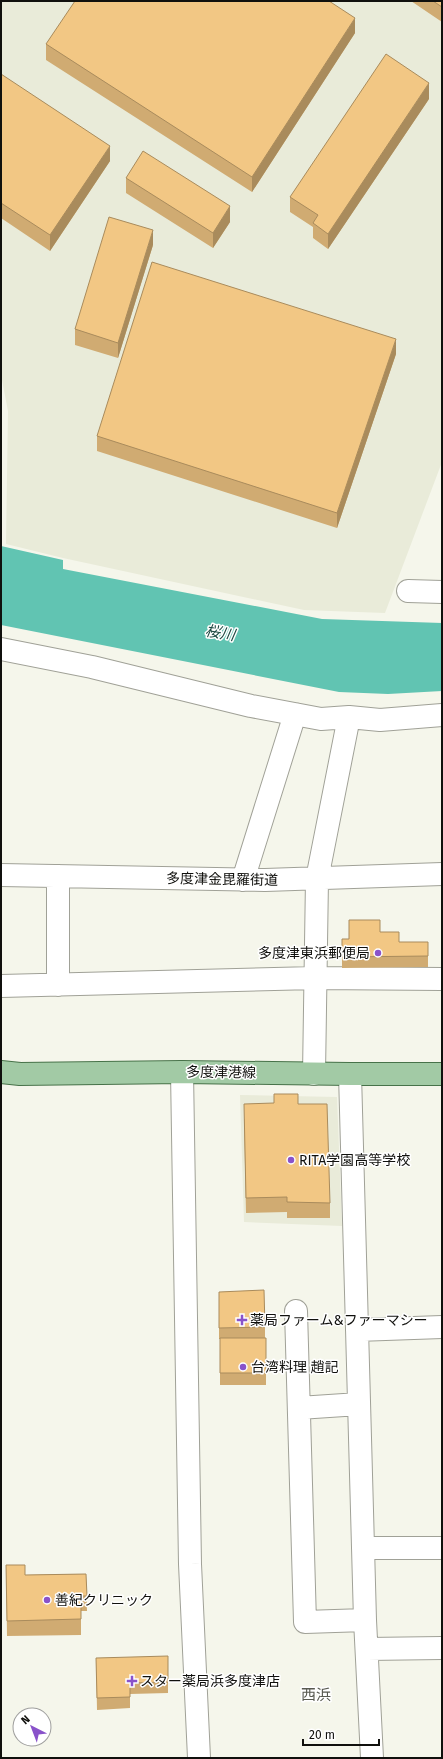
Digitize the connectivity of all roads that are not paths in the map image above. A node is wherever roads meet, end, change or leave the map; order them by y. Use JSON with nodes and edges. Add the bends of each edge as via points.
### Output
{"nodes":[{"id":1,"x":408,"y":591,"type":"dead end"},
{"id":2,"x":442,"y":592,"type":"edge"},
{"id":3,"x":1,"y":649,"type":"edge"},
{"id":4,"x":295,"y":714,"type":"junction"},
{"id":5,"x":442,"y":715,"type":"edge"},
{"id":6,"x":349,"y":717,"type":"junction"},
{"id":7,"x":442,"y":874,"type":"edge"},
{"id":8,"x":1,"y":875,"type":"edge"},
{"id":9,"x":58,"y":876,"type":"junction"},
{"id":10,"x":317,"y":879,"type":"junction"},
{"id":11,"x":243,"y":880,"type":"junction"},
{"id":12,"x":315,"y":978,"type":"junction"},
{"id":13,"x":442,"y":979,"type":"edge"},
{"id":14,"x":58,"y":985,"type":"junction"},
{"id":15,"x":1,"y":986,"type":"edge"},
{"id":16,"x":1,"y":1072,"type":"edge"},
{"id":17,"x":182,"y":1072,"type":"junction"},
{"id":18,"x":314,"y":1074,"type":"junction"},
{"id":19,"x":350,"y":1074,"type":"junction"},
{"id":20,"x":442,"y":1074,"type":"edge"},
{"id":21,"x":296,"y":1311,"type":"dead end"},
{"id":22,"x":442,"y":1327,"type":"edge"},
{"id":23,"x":357,"y":1330,"type":"junction"},
{"id":24,"x":359,"y":1404,"type":"junction"},
{"id":25,"x":299,"y":1408,"type":"junction"},
{"id":26,"x":363,"y":1548,"type":"junction"},
{"id":27,"x":442,"y":1548,"type":"edge"},
{"id":28,"x":365,"y":1620,"type":"junction"},
{"id":29,"x":442,"y":1648,"type":"edge"},
{"id":30,"x":366,"y":1649,"type":"junction"},
{"id":31,"x":199,"y":1758,"type":"edge"},
{"id":32,"x":372,"y":1758,"type":"edge"}],
"edges":[{"from":1,"to":2,"type":"street"},
{"from":3,"to":4,"type":"street","via":[[92,667],[251,706]]},
{"from":4,"to":6,"type":"street","via":[[321,719]]},
{"from":4,"to":11,"type":"street"},
{"from":5,"to":6,"type":"street","via":[[380,720]]},
{"from":6,"to":10,"type":"street"},
{"from":7,"to":10,"type":"street","name":"多度津金毘羅街道"},
{"from":8,"to":9,"type":"street","name":"多度津金毘羅街道"},
{"from":9,"to":11,"type":"street","name":"多度津金毘羅街道"},
{"from":9,"to":14,"type":"street"},
{"from":10,"to":11,"type":"street","name":"多度津金毘羅街道"},
{"from":10,"to":12,"type":"street"},
{"from":12,"to":13,"type":"street"},
{"from":12,"to":14,"type":"street"},
{"from":12,"to":18,"type":"street"},
{"from":14,"to":15,"type":"street"},
{"from":16,"to":17,"type":"main road","name":"多度津港線"},
{"from":17,"to":18,"type":"main road","name":"多度津港線"},
{"from":17,"to":31,"type":"street","via":[[190,1564]]},
{"from":18,"to":19,"type":"main road","name":"多度津港線"},
{"from":19,"to":20,"type":"main road","name":"多度津港線"},
{"from":19,"to":23,"type":"street"},
{"from":21,"to":25,"type":"street"},
{"from":22,"to":23,"type":"street"},
{"from":23,"to":24,"type":"street"},
{"from":24,"to":25,"type":"street"},
{"from":24,"to":26,"type":"street"},
{"from":25,"to":28,"type":"street","via":[[304,1622]]},
{"from":26,"to":27,"type":"street"},
{"from":26,"to":28,"type":"street"},
{"from":28,"to":30,"type":"street"},
{"from":29,"to":30,"type":"street"},
{"from":30,"to":32,"type":"street"}]}
